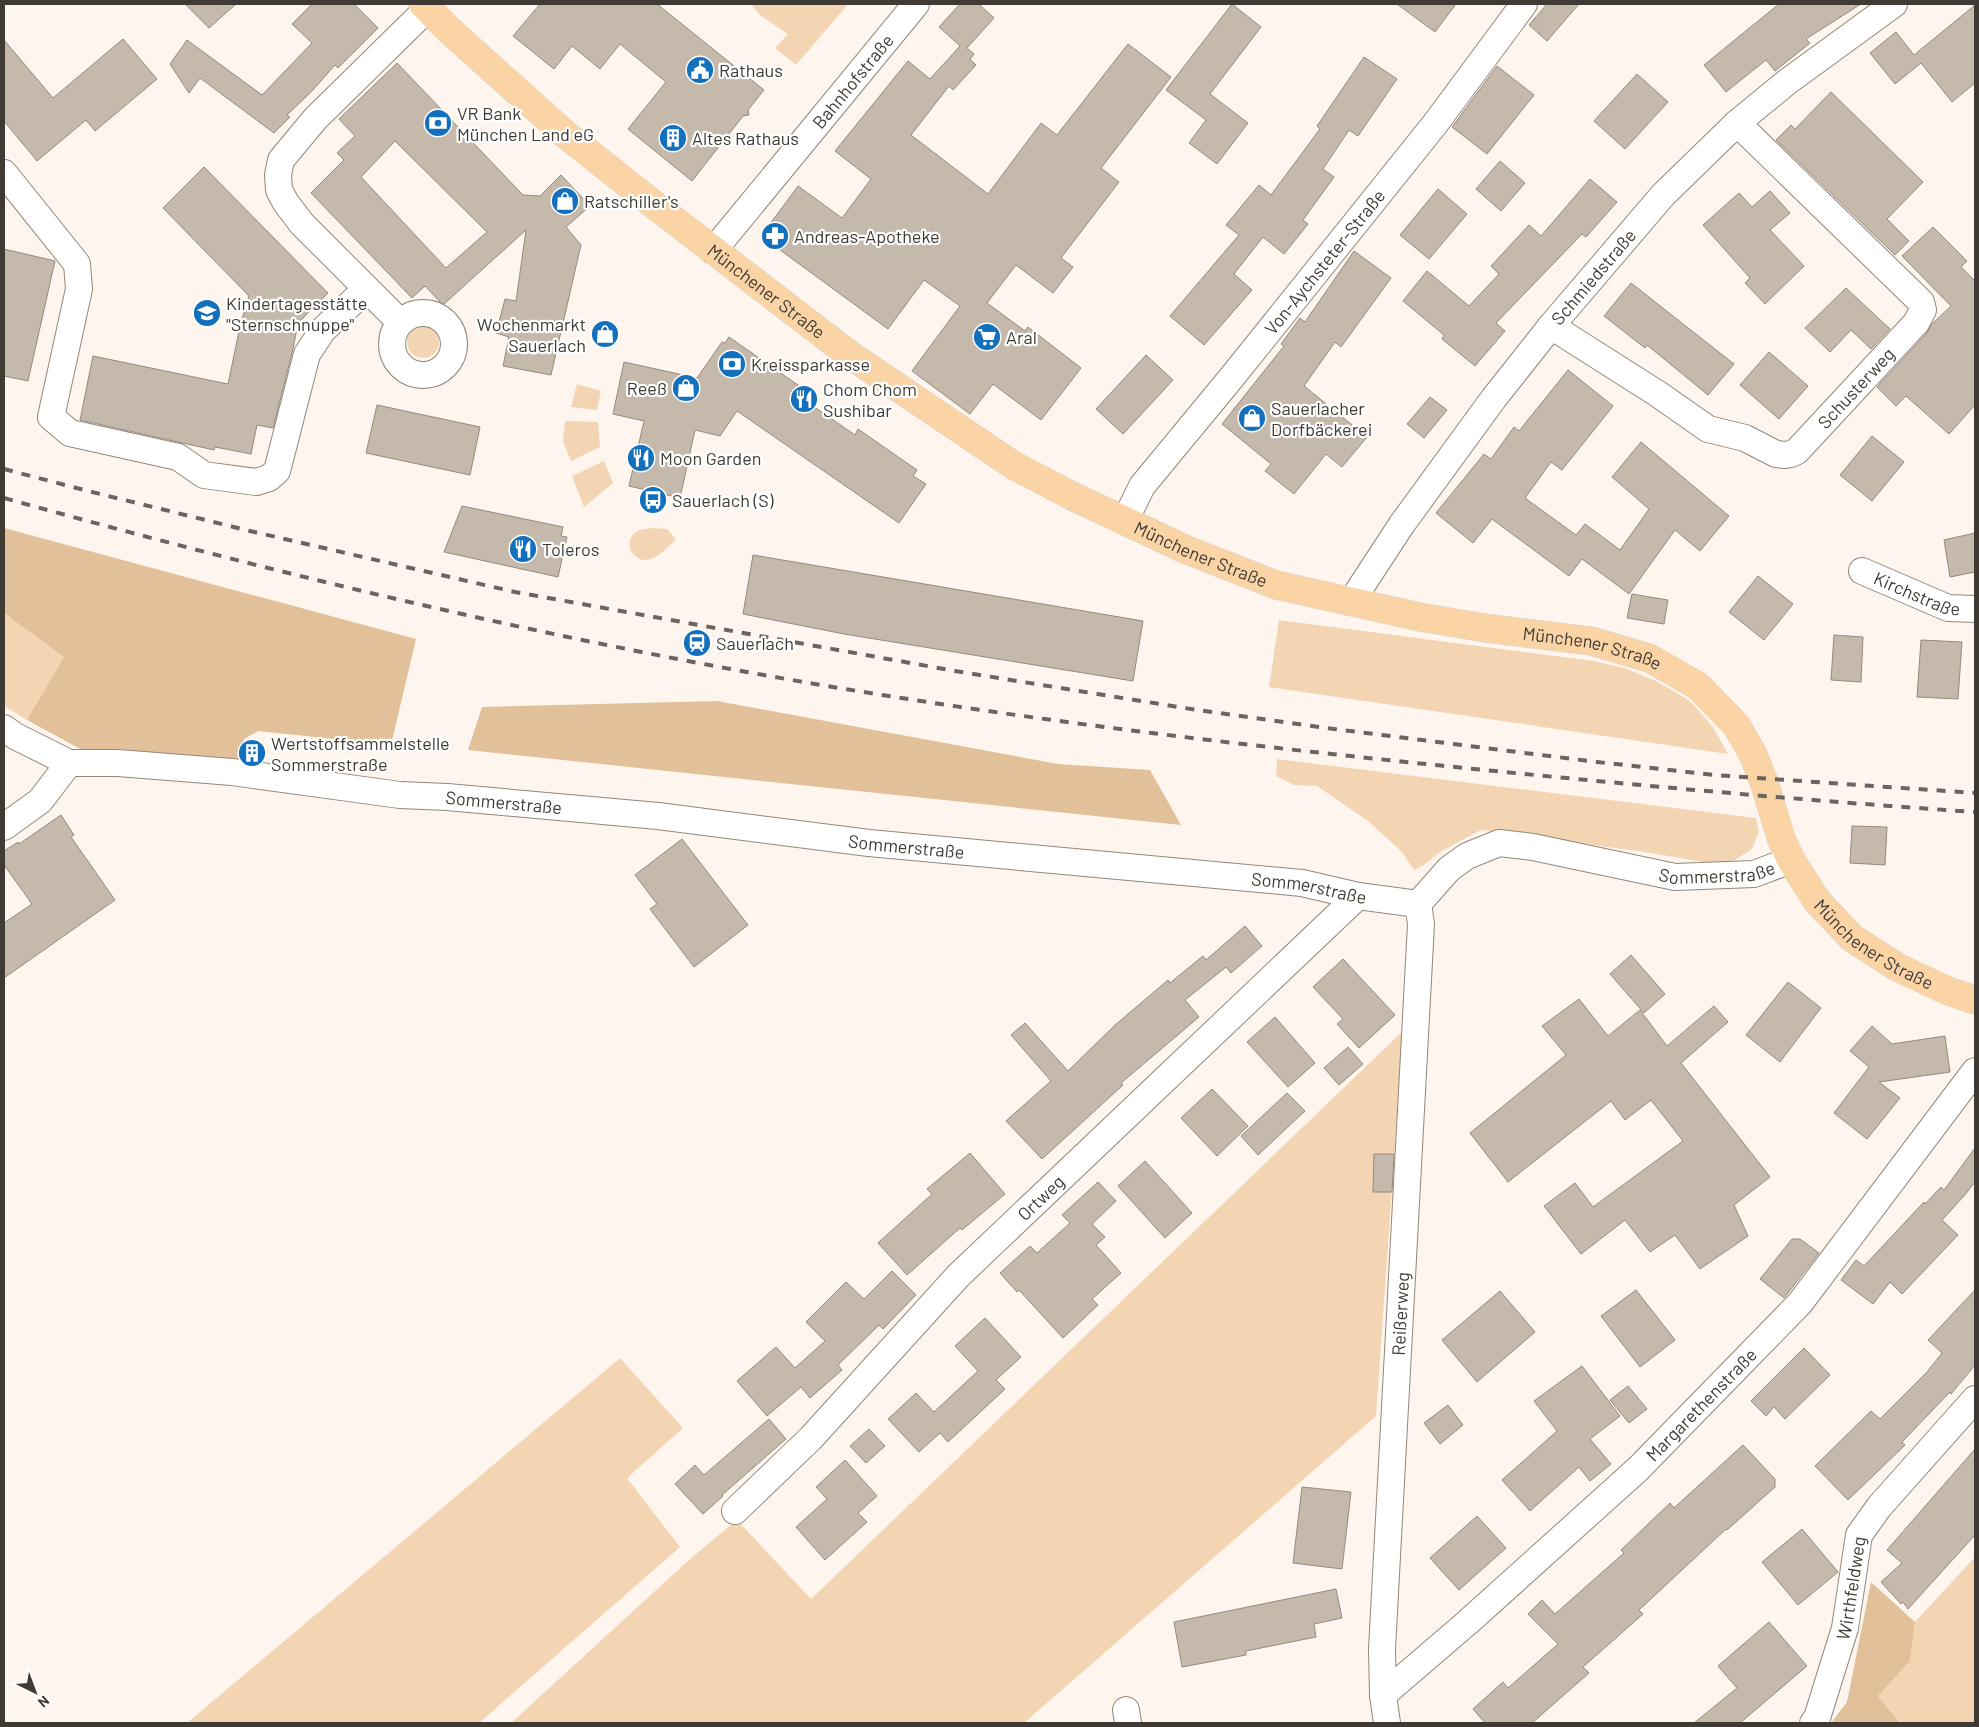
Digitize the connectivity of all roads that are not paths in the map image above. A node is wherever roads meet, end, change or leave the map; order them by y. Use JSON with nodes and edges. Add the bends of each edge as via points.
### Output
{"nodes":[{"id":1,"x":916,"y":4,"type":"edge"},
{"id":2,"x":1524,"y":4,"type":"edge"},
{"id":3,"x":1894,"y":4,"type":"edge"},
{"id":4,"x":425,"y":6,"type":"edge"},
{"id":5,"x":1737,"y":124,"type":"junction"},
{"id":6,"x":4,"y":173,"type":"edge"},
{"id":7,"x":713,"y":251,"type":"junction"},
{"id":8,"x":366,"y":289,"type":"junction"},
{"id":9,"x":400,"y":322,"type":"dead end"},
{"id":10,"x":1551,"y":326,"type":"junction"},
{"id":11,"x":1125,"y":521,"type":"junction"},
{"id":12,"x":1862,"y":571,"type":"dead end"},
{"id":13,"x":1351,"y":602,"type":"junction"},
{"id":14,"x":1975,"y":609,"type":"edge"},
{"id":15,"x":4,"y":728,"type":"edge"},
{"id":16,"x":69,"y":763,"type":"junction"},
{"id":17,"x":4,"y":827,"type":"edge"},
{"id":18,"x":1791,"y":860,"type":"junction"},
{"id":19,"x":1358,"y":896,"type":"junction"},
{"id":20,"x":1418,"y":904,"type":"junction"},
{"id":21,"x":1975,"y":1000,"type":"edge"},
{"id":22,"x":1975,"y":1071,"type":"edge"},
{"id":23,"x":1975,"y":1399,"type":"edge"},
{"id":24,"x":736,"y":1511,"type":"dead end"},
{"id":25,"x":1384,"y":1695,"type":"junction"},
{"id":26,"x":1387,"y":1723,"type":"edge"},
{"id":27,"x":1814,"y":1723,"type":"edge"}],
"edges":[{"from":1,"to":7,"type":"street","name":"Bahnhofstraße"},
{"from":2,"to":11,"type":"street","name":"Von-Aychsteter-Straße","via":[[1430,129],[1142,486]]},
{"from":3,"to":5,"type":"street","name":"Schmiedstraße","via":[[1786,82]]},
{"from":4,"to":7,"type":"main road","name":"Münchener Straße","via":[[565,134]]},
{"from":4,"to":8,"type":"street","via":[[315,119],[281,160],[279,168],[279,190],[286,203],[302,224]]},
{"from":5,"to":10,"type":"street","name":"Schmiedstraße","via":[[1663,195]]},
{"from":5,"to":10,"type":"street","name":"Schusterweg","via":[[1921,302],[1923,310],[1916,323],[1797,451],[1785,456],[1745,438],[1708,429]]},
{"from":6,"to":8,"type":"street","via":[[77,264],[79,289],[51,416],[70,433],[178,457],[204,475],[256,482],[269,478],[277,471],[307,354],[323,330]]},
{"from":7,"to":11,"type":"main road","name":"Münchener Straße","via":[[863,365],[1013,466]]},
{"from":8,"to":9,"type":"street"},
{"from":10,"to":13,"type":"street","name":"Schmiedstraße","via":[[1402,524]]},
{"from":11,"to":13,"type":"main road","name":"Münchener Straße","via":[[1187,550],[1276,585]]},
{"from":12,"to":14,"type":"street","name":"Kirchstraße","via":[[1948,608]]},
{"from":13,"to":18,"type":"main road","name":"Münchener Straße","via":[[1486,628],[1591,641],[1649,658],[1698,686],[1736,725],[1753,754]]},
{"from":15,"to":16,"type":"street","name":"Sommerstraße"},
{"from":16,"to":17,"type":"street","via":[[40,801]]},
{"from":16,"to":19,"type":"street","name":"Sommerstraße","via":[[232,772],[400,795],[658,816],[869,843],[1302,883]]},
{"from":18,"to":20,"type":"street","name":"Sommerstraße","via":[[1754,874],[1675,877],[1500,842],[1467,856],[1449,869]]},
{"from":18,"to":21,"type":"main road","name":"Münchener Straße","via":[[1817,901],[1852,938],[1897,967]]},
{"from":19,"to":20,"type":"street","name":"Sommerstraße"},
{"from":19,"to":24,"type":"street","name":"Ortweg","via":[[958,1276],[811,1438]]},
{"from":20,"to":25,"type":"street","name":"Reißerweg","via":[[1421,924],[1382,1649]]},
{"from":22,"to":25,"type":"street","name":"Margarethenstraße","via":[[1793,1310],[1638,1469]]},
{"from":23,"to":27,"type":"street","name":"Wirthfeldweg","via":[[1879,1507],[1859,1535],[1845,1628]]},
{"from":25,"to":26,"type":"street","name":"Reißerweg"}]}
